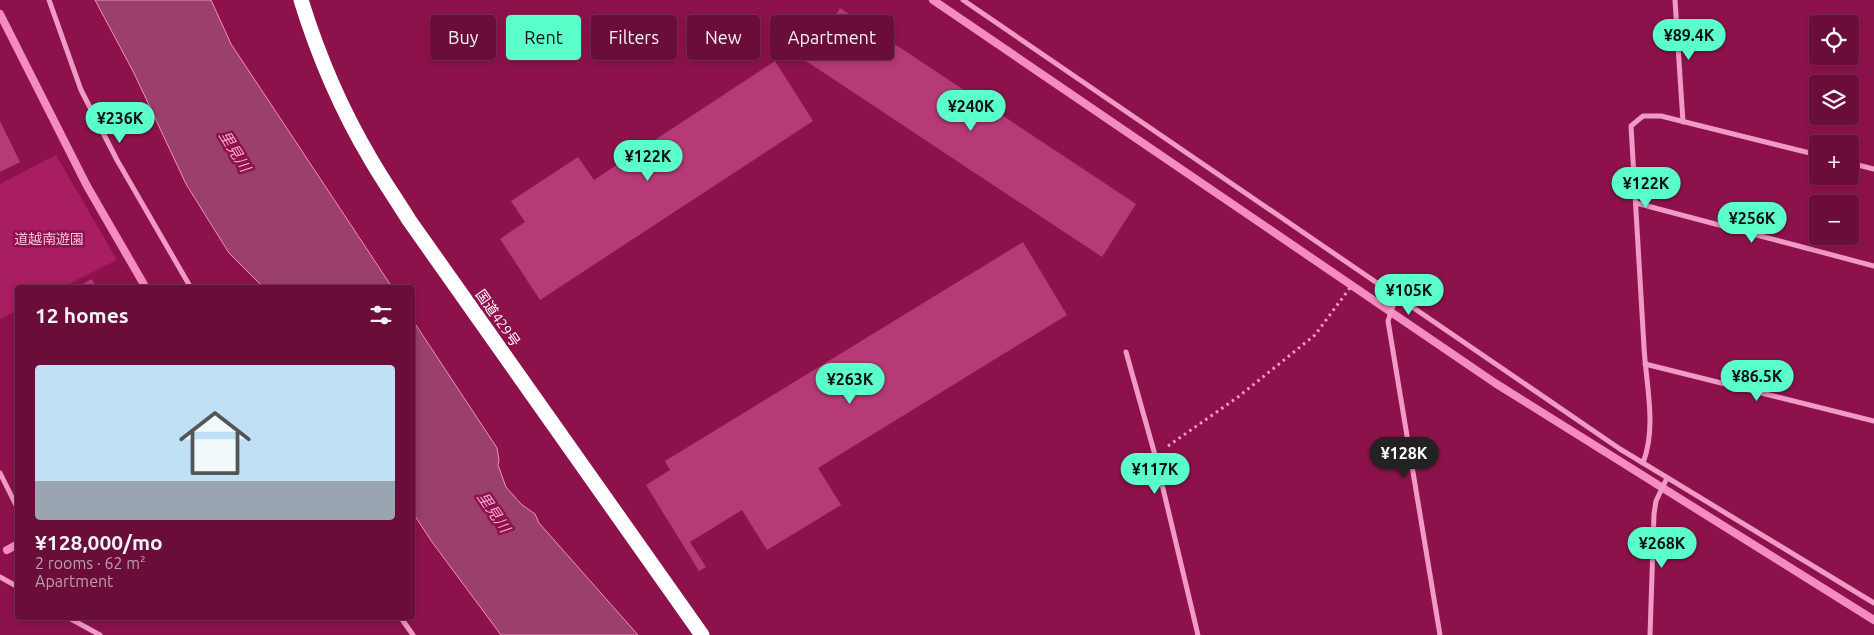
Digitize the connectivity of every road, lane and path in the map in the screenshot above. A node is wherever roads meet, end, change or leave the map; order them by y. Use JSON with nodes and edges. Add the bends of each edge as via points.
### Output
{"nodes":[{"id":1,"x":49,"y":0,"type":"edge"},
{"id":2,"x":301,"y":0,"type":"edge"},
{"id":3,"x":963,"y":0,"type":"edge"},
{"id":4,"x":1675,"y":0,"type":"edge"},
{"id":5,"x":1683,"y":122,"type":"junction"},
{"id":6,"x":1809,"y":153,"type":"edge"},
{"id":7,"x":1859,"y":165,"type":"edge"},
{"id":8,"x":1874,"y":169,"type":"edge"},
{"id":9,"x":1636,"y":202,"type":"junction"},
{"id":10,"x":1874,"y":266,"type":"edge"},
{"id":11,"x":189,"y":285,"type":"edge"},
{"id":12,"x":1348,"y":291,"type":"dead end"},
{"id":13,"x":1399,"y":296,"type":"junction"},
{"id":14,"x":1126,"y":352,"type":"dead end"},
{"id":15,"x":1645,"y":364,"type":"junction"},
{"id":16,"x":1874,"y":421,"type":"edge"},
{"id":17,"x":1155,"y":454,"type":"junction"},
{"id":18,"x":1643,"y":464,"type":"junction"},
{"id":19,"x":0,"y":473,"type":"edge"},
{"id":20,"x":1667,"y":478,"type":"junction"},
{"id":21,"x":15,"y":503,"type":"edge"},
{"id":22,"x":0,"y":577,"type":"edge"},
{"id":23,"x":15,"y":585,"type":"edge"},
{"id":24,"x":1874,"y":603,"type":"edge"},
{"id":25,"x":74,"y":620,"type":"edge"},
{"id":26,"x":402,"y":620,"type":"edge"},
{"id":27,"x":100,"y":635,"type":"edge"},
{"id":28,"x":413,"y":635,"type":"edge"},
{"id":29,"x":702,"y":635,"type":"edge"},
{"id":30,"x":1198,"y":635,"type":"edge"},
{"id":31,"x":1440,"y":635,"type":"edge"},
{"id":32,"x":1650,"y":635,"type":"edge"}],
"edges":[{"from":1,"to":11,"type":"street","via":[[81,90],[117,160]]},
{"from":2,"to":29,"type":"highway","name":"国道429号","via":[[336,93],[370,158],[409,220]]},
{"from":3,"to":13,"type":"street"},
{"from":4,"to":5,"type":"street"},
{"from":5,"to":6,"type":"street"},
{"from":5,"to":9,"type":"street","via":[[1661,116],[1643,116],[1631,126]]},
{"from":7,"to":8,"type":"street"},
{"from":9,"to":10,"type":"street"},
{"from":9,"to":15,"type":"street"},
{"from":12,"to":17,"type":"path","via":[[1314,335],[1238,397]]},
{"from":13,"to":18,"type":"street"},
{"from":13,"to":31,"type":"street","via":[[1388,321]]},
{"from":14,"to":17,"type":"street"},
{"from":15,"to":16,"type":"street"},
{"from":15,"to":18,"type":"street","via":[[1651,432]]},
{"from":17,"to":30,"type":"street"},
{"from":18,"to":20,"type":"street"},
{"from":19,"to":21,"type":"street"},
{"from":20,"to":24,"type":"street"},
{"from":20,"to":32,"type":"street","via":[[1656,501],[1654,514]]},
{"from":22,"to":23,"type":"street"},
{"from":25,"to":27,"type":"street"},
{"from":26,"to":28,"type":"street"}]}
